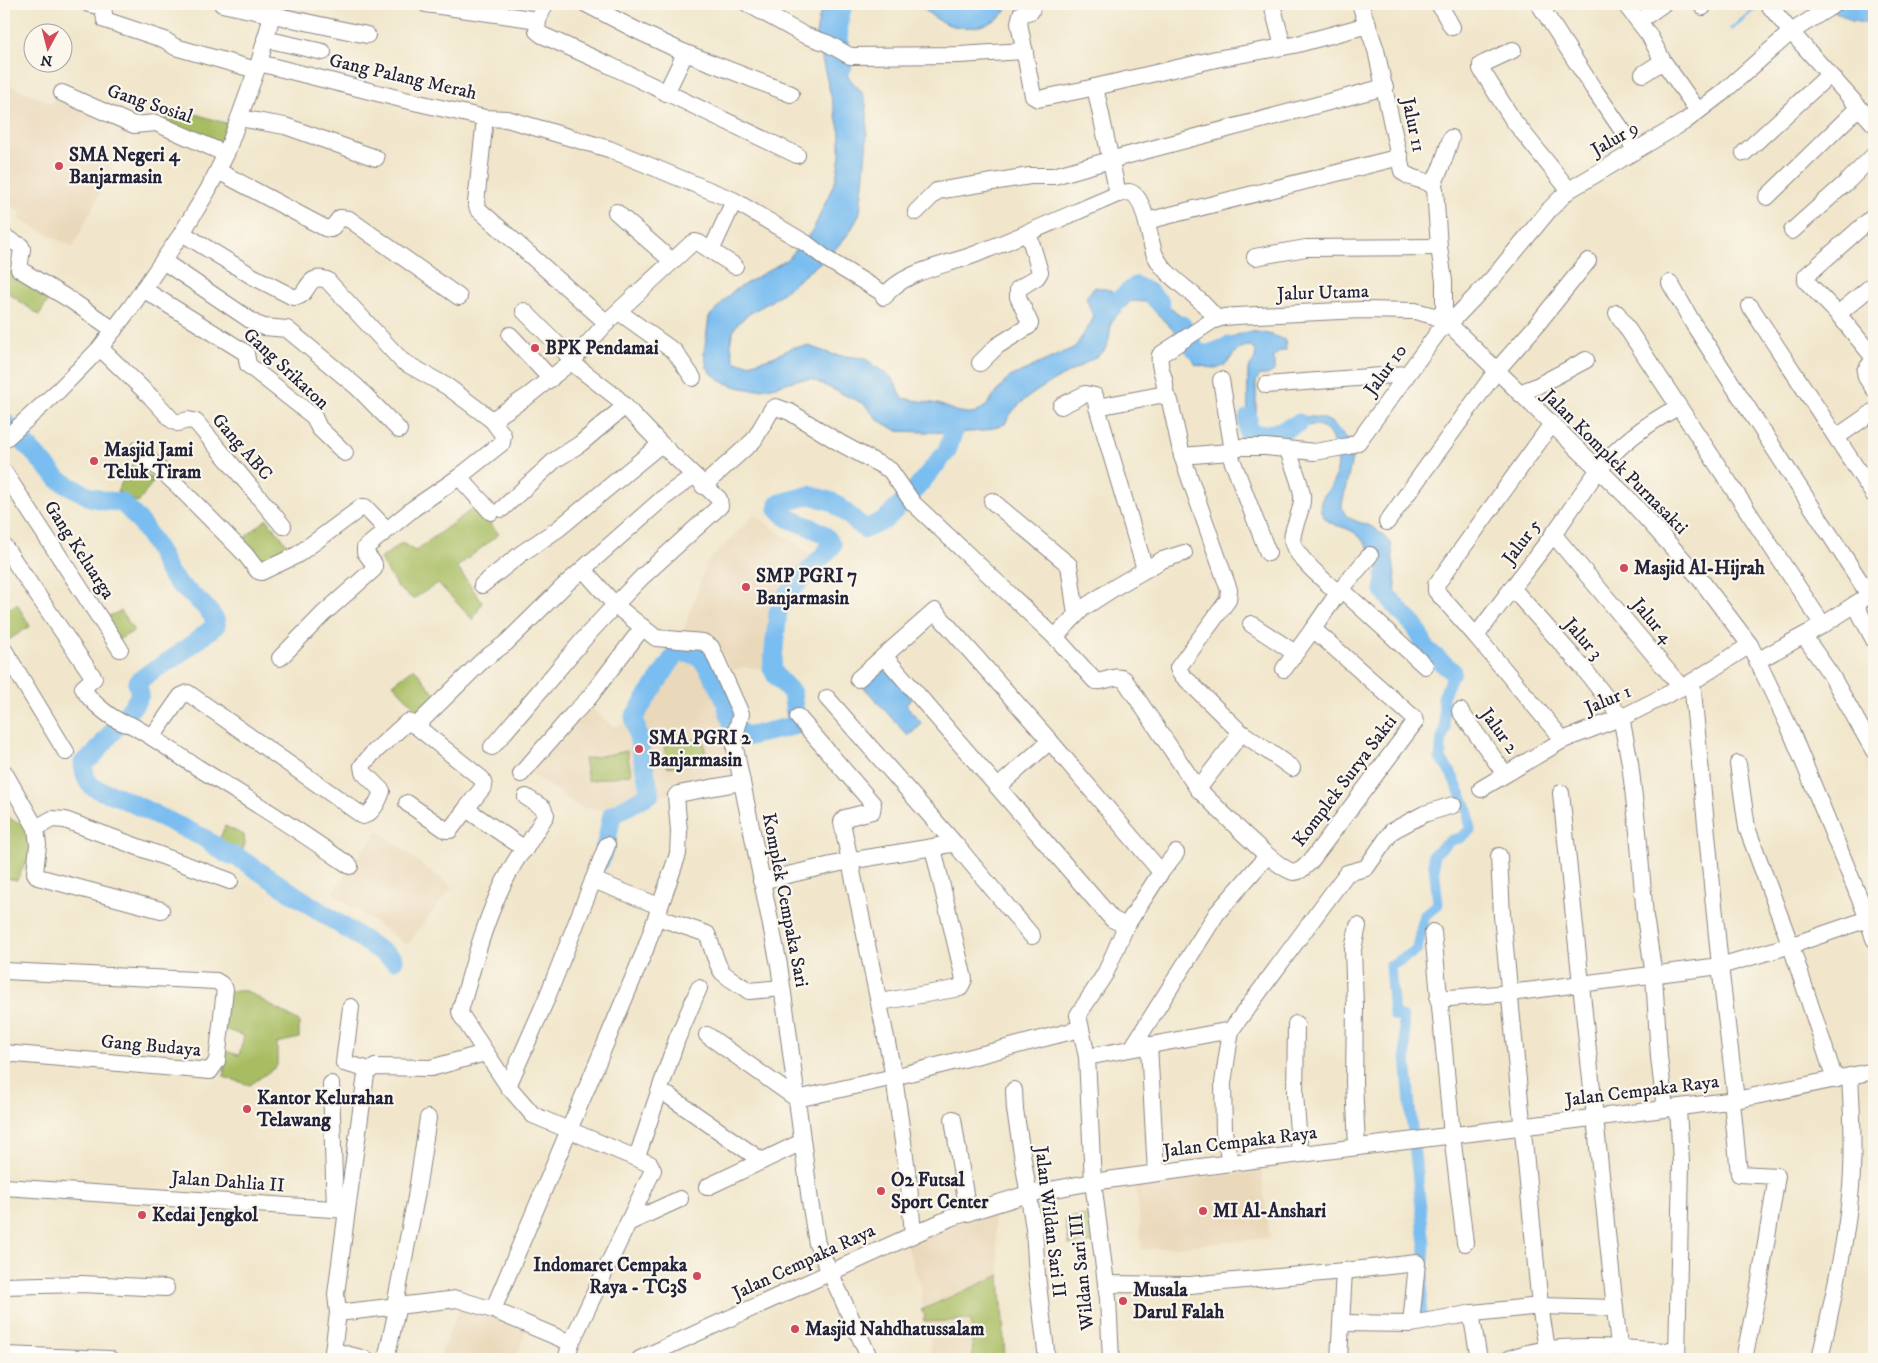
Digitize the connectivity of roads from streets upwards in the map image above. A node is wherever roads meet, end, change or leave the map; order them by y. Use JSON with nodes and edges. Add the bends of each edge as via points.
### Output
{"nodes":[{"id":1,"x":89,"y":4,"type":"edge"},
{"id":2,"x":222,"y":4,"type":"edge"},
{"id":3,"x":426,"y":4,"type":"edge"},
{"id":4,"x":545,"y":4,"type":"edge"},
{"id":5,"x":586,"y":4,"type":"edge"},
{"id":6,"x":748,"y":4,"type":"edge"},
{"id":7,"x":1033,"y":4,"type":"edge"},
{"id":8,"x":1272,"y":4,"type":"edge"},
{"id":9,"x":1360,"y":4,"type":"edge"},
{"id":10,"x":1439,"y":4,"type":"edge"},
{"id":11,"x":1538,"y":4,"type":"edge"},
{"id":12,"x":1625,"y":4,"type":"edge"},
{"id":13,"x":1663,"y":4,"type":"edge"},
{"id":14,"x":1768,"y":4,"type":"edge"},
{"id":15,"x":1829,"y":7,"type":"edge"},
{"id":16,"x":273,"y":9,"type":"edge"},
{"id":17,"x":538,"y":20,"type":"junction"},
{"id":18,"x":1639,"y":21,"type":"junction"},
{"id":19,"x":1368,"y":25,"type":"junction"},
{"id":20,"x":1452,"y":26,"type":"dead end"},
{"id":21,"x":1791,"y":32,"type":"junction"},
{"id":22,"x":367,"y":35,"type":"dead end"},
{"id":23,"x":265,"y":39,"type":"junction"},
{"id":24,"x":1283,"y":47,"type":"junction"},
{"id":25,"x":1513,"y":50,"type":"dead end"},
{"id":26,"x":1025,"y":51,"type":"junction"},
{"id":27,"x":323,"y":52,"type":"dead end"},
{"id":28,"x":683,"y":52,"type":"junction"},
{"id":29,"x":1663,"y":61,"type":"junction"},
{"id":30,"x":258,"y":66,"type":"junction"},
{"id":31,"x":1643,"y":74,"type":"dead end"},
{"id":32,"x":1829,"y":75,"type":"junction"},
{"id":33,"x":1095,"y":87,"type":"junction"},
{"id":34,"x":1385,"y":87,"type":"junction"},
{"id":35,"x":62,"y":93,"type":"dead end"},
{"id":36,"x":666,"y":93,"type":"junction"},
{"id":37,"x":792,"y":94,"type":"dead end"},
{"id":38,"x":1859,"y":108,"type":"junction"},
{"id":39,"x":1698,"y":111,"type":"junction"},
{"id":40,"x":239,"y":118,"type":"junction"},
{"id":41,"x":485,"y":118,"type":"junction"},
{"id":42,"x":1874,"y":124,"type":"edge"},
{"id":43,"x":1451,"y":138,"type":"dead end"},
{"id":44,"x":1636,"y":150,"type":"junction"},
{"id":45,"x":1744,"y":153,"type":"dead end"},
{"id":46,"x":226,"y":154,"type":"junction"},
{"id":47,"x":797,"y":155,"type":"dead end"},
{"id":48,"x":1874,"y":155,"type":"edge"},
{"id":49,"x":1400,"y":157,"type":"junction"},
{"id":50,"x":376,"y":158,"type":"dead end"},
{"id":51,"x":1110,"y":160,"type":"junction"},
{"id":52,"x":218,"y":171,"type":"junction"},
{"id":53,"x":1433,"y":185,"type":"junction"},
{"id":54,"x":1569,"y":190,"type":"junction"},
{"id":55,"x":1118,"y":194,"type":"junction"},
{"id":56,"x":1767,"y":197,"type":"dead end"},
{"id":57,"x":734,"y":201,"type":"junction"},
{"id":58,"x":616,"y":212,"type":"dead end"},
{"id":59,"x":916,"y":212,"type":"dead end"},
{"id":60,"x":1874,"y":216,"type":"edge"},
{"id":61,"x":1147,"y":221,"type":"junction"},
{"id":62,"x":1792,"y":231,"type":"dead end"},
{"id":63,"x":1028,"y":232,"type":"junction"},
{"id":64,"x":182,"y":233,"type":"junction"},
{"id":65,"x":4,"y":237,"type":"edge"},
{"id":66,"x":1439,"y":247,"type":"junction"},
{"id":67,"x":711,"y":251,"type":"junction"},
{"id":68,"x":1255,"y":257,"type":"dead end"},
{"id":69,"x":163,"y":261,"type":"junction"},
{"id":70,"x":672,"y":261,"type":"junction"},
{"id":71,"x":1588,"y":261,"type":"dead end"},
{"id":72,"x":735,"y":266,"type":"dead end"},
{"id":73,"x":1670,"y":283,"type":"dead end"},
{"id":74,"x":1874,"y":284,"type":"edge"},
{"id":75,"x":143,"y":289,"type":"junction"},
{"id":76,"x":458,"y":297,"type":"dead end"},
{"id":77,"x":1750,"y":306,"type":"dead end"},
{"id":78,"x":524,"y":311,"type":"dead end"},
{"id":79,"x":619,"y":312,"type":"junction"},
{"id":80,"x":1616,"y":313,"type":"dead end"},
{"id":81,"x":1838,"y":314,"type":"junction"},
{"id":82,"x":1217,"y":319,"type":"junction"},
{"id":83,"x":607,"y":323,"type":"junction"},
{"id":84,"x":1449,"y":324,"type":"junction"},
{"id":85,"x":114,"y":330,"type":"junction"},
{"id":86,"x":510,"y":335,"type":"dead end"},
{"id":87,"x":100,"y":348,"type":"junction"},
{"id":88,"x":1874,"y":359,"type":"edge"},
{"id":89,"x":1586,"y":360,"type":"dead end"},
{"id":90,"x":572,"y":361,"type":"junction"},
{"id":91,"x":980,"y":363,"type":"dead end"},
{"id":92,"x":1497,"y":370,"type":"junction"},
{"id":93,"x":1407,"y":374,"type":"junction"},
{"id":94,"x":693,"y":378,"type":"dead end"},
{"id":95,"x":551,"y":379,"type":"junction"},
{"id":96,"x":1221,"y":380,"type":"dead end"},
{"id":97,"x":1266,"y":385,"type":"dead end"},
{"id":98,"x":1874,"y":389,"type":"edge"},
{"id":99,"x":1519,"y":393,"type":"junction"},
{"id":100,"x":1164,"y":395,"type":"junction"},
{"id":101,"x":625,"y":406,"type":"junction"},
{"id":102,"x":1061,"y":406,"type":"dead end"},
{"id":103,"x":1097,"y":407,"type":"junction"},
{"id":104,"x":1678,"y":407,"type":"junction"},
{"id":105,"x":1874,"y":411,"type":"edge"},
{"id":106,"x":492,"y":420,"type":"junction"},
{"id":107,"x":1551,"y":425,"type":"junction"},
{"id":108,"x":399,"y":430,"type":"dead end"},
{"id":109,"x":10,"y":434,"type":"edge"},
{"id":110,"x":1837,"y":437,"type":"junction"},
{"id":111,"x":661,"y":444,"type":"junction"},
{"id":112,"x":138,"y":449,"type":"dead end"},
{"id":113,"x":1288,"y":450,"type":"junction"},
{"id":114,"x":1231,"y":452,"type":"junction"},
{"id":115,"x":345,"y":453,"type":"dead end"},
{"id":116,"x":1182,"y":456,"type":"junction"},
{"id":117,"x":1598,"y":470,"type":"junction"},
{"id":118,"x":4,"y":472,"type":"edge"},
{"id":119,"x":459,"y":477,"type":"junction"},
{"id":120,"x":698,"y":481,"type":"junction"},
{"id":121,"x":1874,"y":495,"type":"edge"},
{"id":122,"x":992,"y":501,"type":"dead end"},
{"id":123,"x":1387,"y":522,"type":"dead end"},
{"id":124,"x":283,"y":526,"type":"dead end"},
{"id":125,"x":387,"y":530,"type":"junction"},
{"id":126,"x":1553,"y":534,"type":"junction"},
{"id":127,"x":4,"y":546,"type":"edge"},
{"id":128,"x":1184,"y":552,"type":"dead end"},
{"id":129,"x":1268,"y":553,"type":"dead end"},
{"id":130,"x":1370,"y":555,"type":"dead end"},
{"id":131,"x":1144,"y":566,"type":"dead end"},
{"id":132,"x":582,"y":569,"type":"junction"},
{"id":133,"x":482,"y":585,"type":"dead end"},
{"id":134,"x":1512,"y":588,"type":"junction"},
{"id":135,"x":1340,"y":591,"type":"junction"},
{"id":136,"x":1866,"y":597,"type":"edge"},
{"id":137,"x":615,"y":605,"type":"junction"},
{"id":138,"x":1076,"y":615,"type":"junction"},
{"id":139,"x":1251,"y":624,"type":"dead end"},
{"id":140,"x":1823,"y":625,"type":"junction"},
{"id":141,"x":643,"y":627,"type":"junction"},
{"id":142,"x":1313,"y":629,"type":"junction"},
{"id":143,"x":1055,"y":636,"type":"junction"},
{"id":144,"x":1476,"y":636,"type":"junction"},
{"id":145,"x":1804,"y":636,"type":"junction"},
{"id":146,"x":1874,"y":639,"type":"edge"},
{"id":147,"x":1750,"y":645,"type":"junction"},
{"id":148,"x":4,"y":650,"type":"edge"},
{"id":149,"x":120,"y":650,"type":"dead end"},
{"id":150,"x":1295,"y":653,"type":"junction"},
{"id":151,"x":884,"y":656,"type":"junction"},
{"id":152,"x":280,"y":658,"type":"dead end"},
{"id":153,"x":1757,"y":661,"type":"junction"},
{"id":154,"x":1425,"y":666,"type":"dead end"},
{"id":155,"x":1284,"y":669,"type":"dead end"},
{"id":156,"x":858,"y":679,"type":"dead end"},
{"id":157,"x":1687,"y":684,"type":"junction"},
{"id":158,"x":827,"y":698,"type":"dead end"},
{"id":159,"x":1460,"y":711,"type":"dead end"},
{"id":160,"x":798,"y":717,"type":"dead end"},
{"id":161,"x":1621,"y":718,"type":"junction"},
{"id":162,"x":416,"y":726,"type":"junction"},
{"id":163,"x":1238,"y":730,"type":"junction"},
{"id":164,"x":155,"y":738,"type":"junction"},
{"id":165,"x":1563,"y":740,"type":"junction"},
{"id":166,"x":1050,"y":741,"type":"junction"},
{"id":167,"x":492,"y":747,"type":"dead end"},
{"id":168,"x":1874,"y":751,"type":"edge"},
{"id":169,"x":66,"y":752,"type":"dead end"},
{"id":170,"x":1738,"y":764,"type":"dead end"},
{"id":171,"x":1292,"y":768,"type":"dead end"},
{"id":172,"x":4,"y":772,"type":"edge"},
{"id":173,"x":521,"y":774,"type":"dead end"},
{"id":174,"x":1505,"y":774,"type":"junction"},
{"id":175,"x":742,"y":782,"type":"junction"},
{"id":176,"x":998,"y":787,"type":"junction"},
{"id":177,"x":1198,"y":789,"type":"junction"},
{"id":178,"x":1481,"y":789,"type":"dead end"},
{"id":179,"x":1561,"y":793,"type":"dead end"},
{"id":180,"x":526,"y":797,"type":"dead end"},
{"id":181,"x":407,"y":803,"type":"dead end"},
{"id":182,"x":1453,"y":805,"type":"dead end"},
{"id":183,"x":466,"y":809,"type":"junction"},
{"id":184,"x":36,"y":828,"type":"junction"},
{"id":185,"x":607,"y":845,"type":"dead end"},
{"id":186,"x":956,"y":845,"type":"junction"},
{"id":187,"x":933,"y":848,"type":"junction"},
{"id":188,"x":525,"y":849,"type":"junction"},
{"id":189,"x":1176,"y":853,"type":"dead end"},
{"id":190,"x":1267,"y":856,"type":"junction"},
{"id":191,"x":1499,"y":856,"type":"dead end"},
{"id":192,"x":849,"y":861,"type":"junction"},
{"id":193,"x":350,"y":866,"type":"dead end"},
{"id":194,"x":1161,"y":872,"type":"junction"},
{"id":195,"x":593,"y":880,"type":"junction"},
{"id":196,"x":230,"y":881,"type":"dead end"},
{"id":197,"x":761,"y":881,"type":"junction"},
{"id":198,"x":160,"y":910,"type":"dead end"},
{"id":199,"x":658,"y":911,"type":"junction"},
{"id":200,"x":1868,"y":919,"type":"junction"},
{"id":201,"x":1126,"y":926,"type":"junction"},
{"id":202,"x":1358,"y":926,"type":"dead end"},
{"id":203,"x":1433,"y":932,"type":"dead end"},
{"id":204,"x":1032,"y":936,"type":"dead end"},
{"id":205,"x":1874,"y":939,"type":"edge"},
{"id":206,"x":1791,"y":946,"type":"junction"},
{"id":207,"x":1720,"y":966,"type":"junction"},
{"id":208,"x":4,"y":972,"type":"edge"},
{"id":209,"x":1654,"y":975,"type":"junction"},
{"id":210,"x":1581,"y":984,"type":"junction"},
{"id":211,"x":699,"y":988,"type":"dead end"},
{"id":212,"x":782,"y":988,"type":"junction"},
{"id":213,"x":1510,"y":993,"type":"junction"},
{"id":214,"x":1438,"y":1000,"type":"junction"},
{"id":215,"x":880,"y":1002,"type":"junction"},
{"id":216,"x":351,"y":1007,"type":"dead end"},
{"id":217,"x":1296,"y":1024,"type":"dead end"},
{"id":218,"x":1080,"y":1029,"type":"junction"},
{"id":219,"x":1231,"y":1030,"type":"junction"},
{"id":220,"x":707,"y":1035,"type":"dead end"},
{"id":221,"x":1149,"y":1045,"type":"junction"},
{"id":222,"x":1132,"y":1048,"type":"junction"},
{"id":223,"x":485,"y":1053,"type":"junction"},
{"id":224,"x":4,"y":1054,"type":"edge"},
{"id":225,"x":1087,"y":1057,"type":"junction"},
{"id":226,"x":370,"y":1070,"type":"junction"},
{"id":227,"x":1874,"y":1071,"type":"edge"},
{"id":228,"x":894,"y":1076,"type":"junction"},
{"id":229,"x":1843,"y":1078,"type":"junction"},
{"id":230,"x":331,"y":1084,"type":"dead end"},
{"id":231,"x":508,"y":1086,"type":"junction"},
{"id":232,"x":1014,"y":1090,"type":"dead end"},
{"id":233,"x":669,"y":1096,"type":"dead end"},
{"id":234,"x":797,"y":1100,"type":"junction"},
{"id":235,"x":1734,"y":1100,"type":"junction"},
{"id":236,"x":1671,"y":1108,"type":"junction"},
{"id":237,"x":428,"y":1118,"type":"dead end"},
{"id":238,"x":1595,"y":1118,"type":"junction"},
{"id":239,"x":953,"y":1119,"type":"dead end"},
{"id":240,"x":1524,"y":1126,"type":"junction"},
{"id":241,"x":570,"y":1131,"type":"junction"},
{"id":242,"x":1452,"y":1135,"type":"junction"},
{"id":243,"x":802,"y":1142,"type":"junction"},
{"id":244,"x":1357,"y":1147,"type":"junction"},
{"id":245,"x":1300,"y":1154,"type":"junction"},
{"id":246,"x":637,"y":1157,"type":"junction"},
{"id":247,"x":762,"y":1161,"type":"junction"},
{"id":248,"x":1230,"y":1163,"type":"junction"},
{"id":249,"x":1156,"y":1173,"type":"junction"},
{"id":250,"x":1093,"y":1182,"type":"junction"},
{"id":251,"x":4,"y":1187,"type":"edge"},
{"id":252,"x":707,"y":1187,"type":"dead end"},
{"id":253,"x":1028,"y":1194,"type":"junction"},
{"id":254,"x":680,"y":1199,"type":"dead end"},
{"id":255,"x":341,"y":1210,"type":"junction"},
{"id":256,"x":968,"y":1213,"type":"junction"},
{"id":257,"x":628,"y":1223,"type":"junction"},
{"id":258,"x":913,"y":1235,"type":"junction"},
{"id":259,"x":1465,"y":1243,"type":"dead end"},
{"id":260,"x":1344,"y":1271,"type":"junction"},
{"id":261,"x":830,"y":1272,"type":"junction"},
{"id":262,"x":1106,"y":1284,"type":"junction"},
{"id":263,"x":4,"y":1286,"type":"edge"},
{"id":264,"x":166,"y":1288,"type":"dead end"},
{"id":265,"x":396,"y":1305,"type":"junction"},
{"id":266,"x":1540,"y":1306,"type":"junction"},
{"id":267,"x":1614,"y":1308,"type":"junction"},
{"id":268,"x":493,"y":1310,"type":"junction"},
{"id":269,"x":338,"y":1312,"type":"junction"},
{"id":270,"x":1471,"y":1313,"type":"junction"},
{"id":271,"x":1342,"y":1323,"type":"junction"},
{"id":272,"x":1411,"y":1324,"type":"junction"},
{"id":273,"x":571,"y":1343,"type":"junction"},
{"id":274,"x":1619,"y":1347,"type":"junction"},
{"id":275,"x":1547,"y":1349,"type":"junction"},
{"id":276,"x":333,"y":1355,"type":"edge"},
{"id":277,"x":4,"y":1356,"type":"edge"},
{"id":278,"x":1677,"y":1356,"type":"edge"},
{"id":279,"x":110,"y":1359,"type":"edge"},
{"id":280,"x":365,"y":1359,"type":"edge"},
{"id":281,"x":386,"y":1359,"type":"edge"},
{"id":282,"x":566,"y":1359,"type":"edge"},
{"id":283,"x":641,"y":1359,"type":"edge"},
{"id":284,"x":870,"y":1359,"type":"edge"},
{"id":285,"x":1047,"y":1359,"type":"edge"},
{"id":286,"x":1113,"y":1359,"type":"edge"},
{"id":287,"x":1339,"y":1359,"type":"edge"},
{"id":288,"x":1479,"y":1359,"type":"edge"},
{"id":289,"x":1509,"y":1359,"type":"edge"},
{"id":290,"x":1744,"y":1359,"type":"edge"},
{"id":291,"x":1820,"y":1359,"type":"edge"}],
"edges":[{"from":1,"to":30,"type":"street","name":"Gang Palang Merah","via":[[102,7],[105,20],[165,40],[175,47]]},
{"from":2,"to":16,"type":"street"},
{"from":3,"to":17,"type":"street"},
{"from":4,"to":17,"type":"street"},
{"from":5,"to":28,"type":"street"},
{"from":6,"to":26,"type":"street","via":[[850,56]]},
{"from":7,"to":26,"type":"street","via":[[1031,11],[1020,17]]},
{"from":8,"to":24,"type":"street"},
{"from":9,"to":19,"type":"street","name":"Jalur 11"},
{"from":10,"to":20,"type":"street"},
{"from":11,"to":44,"type":"street"},
{"from":12,"to":18,"type":"street"},
{"from":13,"to":18,"type":"street"},
{"from":14,"to":21,"type":"street"},
{"from":15,"to":21,"type":"street","name":"Jalur 9"},
{"from":16,"to":22,"type":"street"},
{"from":16,"to":23,"type":"street"},
{"from":17,"to":36,"type":"street","via":[[537,31],[542,35]]},
{"from":18,"to":29,"type":"street"},
{"from":19,"to":24,"type":"street"},
{"from":19,"to":34,"type":"street","name":"Jalur 11"},
{"from":21,"to":32,"type":"street"},
{"from":21,"to":39,"type":"street","name":"Jalur 9"},
{"from":23,"to":27,"type":"street"},
{"from":23,"to":30,"type":"street"},
{"from":24,"to":33,"type":"street"},
{"from":25,"to":54,"type":"street","via":[[1485,63],[1481,69],[1513,120]]},
{"from":26,"to":33,"type":"street","via":[[1034,98]]},
{"from":28,"to":36,"type":"street"},
{"from":28,"to":37,"type":"street"},
{"from":29,"to":31,"type":"street"},
{"from":29,"to":39,"type":"street"},
{"from":30,"to":40,"type":"street"},
{"from":30,"to":41,"type":"street","name":"Gang Palang Merah"},
{"from":32,"to":38,"type":"street"},
{"from":32,"to":45,"type":"street"},
{"from":33,"to":51,"type":"street"},
{"from":34,"to":49,"type":"street","name":"Jalur 11"},
{"from":34,"to":51,"type":"street"},
{"from":35,"to":46,"type":"street","name":"Gang Sosial","via":[[134,125],[156,123]]},
{"from":36,"to":47,"type":"street"},
{"from":38,"to":42,"type":"street"},
{"from":38,"to":56,"type":"street"},
{"from":39,"to":44,"type":"street","name":"Jalur 9"},
{"from":40,"to":46,"type":"street"},
{"from":40,"to":50,"type":"street","via":[[285,126]]},
{"from":41,"to":57,"type":"street","via":[[507,119],[609,149]]},
{"from":41,"to":83,"type":"street","name":"Gang Palang Merah","via":[[476,206]]},
{"from":43,"to":53,"type":"street"},
{"from":44,"to":54,"type":"street","name":"Jalur 9"},
{"from":46,"to":52,"type":"street"},
{"from":48,"to":62,"type":"street"},
{"from":49,"to":53,"type":"street","name":"Jalur 11","via":[[1405,175]]},
{"from":49,"to":61,"type":"street"},
{"from":51,"to":55,"type":"street"},
{"from":51,"to":59,"type":"street","via":[[1054,176],[1030,176],[937,191]]},
{"from":52,"to":64,"type":"street"},
{"from":52,"to":76,"type":"street","via":[[324,228],[331,229],[340,218],[348,219]]},
{"from":53,"to":66,"type":"street"},
{"from":54,"to":84,"type":"street","name":"Jalur 9"},
{"from":55,"to":61,"type":"street","via":[[1129,192],[1138,198]]},
{"from":55,"to":63,"type":"street"},
{"from":57,"to":63,"type":"street","via":[[885,296],[896,285],[922,272]]},
{"from":57,"to":67,"type":"street"},
{"from":58,"to":70,"type":"street"},
{"from":60,"to":81,"type":"street","via":[[1806,276],[1806,281]]},
{"from":61,"to":82,"type":"street","via":[[1158,260]]},
{"from":63,"to":91,"type":"street","via":[[1040,272],[1018,289],[1029,326],[997,346]]},
{"from":64,"to":69,"type":"street"},
{"from":64,"to":106,"type":"street","via":[[252,276],[293,296],[302,295],[313,279],[327,280],[402,361],[448,387]]},
{"from":65,"to":85,"type":"street","via":[[22,249],[19,269]]},
{"from":66,"to":68,"type":"street","via":[[1302,249]]},
{"from":66,"to":84,"type":"street","via":[[1444,314]]},
{"from":67,"to":70,"type":"street","via":[[695,242]]},
{"from":67,"to":72,"type":"street"},
{"from":69,"to":75,"type":"street"},
{"from":69,"to":108,"type":"street","via":[[256,324],[287,329],[357,387]]},
{"from":70,"to":79,"type":"street"},
{"from":71,"to":92,"type":"street"},
{"from":73,"to":136,"type":"street"},
{"from":74,"to":81,"type":"street"},
{"from":75,"to":85,"type":"street"},
{"from":75,"to":115,"type":"street","name":"Gang Srikaton","via":[[246,353],[248,365],[314,417],[319,428]]},
{"from":77,"to":110,"type":"street"},
{"from":78,"to":90,"type":"street"},
{"from":79,"to":83,"type":"street"},
{"from":79,"to":94,"type":"street","via":[[675,352]]},
{"from":80,"to":104,"type":"street"},
{"from":81,"to":88,"type":"street"},
{"from":82,"to":84,"type":"street","name":"Jalur Utama","via":[[1360,310],[1415,311]]},
{"from":82,"to":100,"type":"street","name":"Jalur Utama","via":[[1160,355],[1166,382]]},
{"from":83,"to":90,"type":"street"},
{"from":84,"to":92,"type":"street","name":"Jalan Komplek Purnasakti"},
{"from":84,"to":93,"type":"street","name":"Jalur 10","via":[[1438,331]]},
{"from":85,"to":87,"type":"street"},
{"from":86,"to":95,"type":"street"},
{"from":87,"to":109,"type":"street"},
{"from":87,"to":124,"type":"street","name":"Gang ABC","via":[[172,420],[196,422]]},
{"from":88,"to":98,"type":"street","via":[[1865,371]]},
{"from":89,"to":99,"type":"street"},
{"from":90,"to":95,"type":"street"},
{"from":90,"to":101,"type":"street"},
{"from":92,"to":99,"type":"street","name":"Jalan Komplek Purnasakti"},
{"from":92,"to":123,"type":"street"},
{"from":93,"to":97,"type":"street"},
{"from":93,"to":113,"type":"street","name":"Jalur 10","via":[[1358,442],[1315,452]]},
{"from":95,"to":106,"type":"street"},
{"from":96,"to":114,"type":"street"},
{"from":99,"to":107,"type":"street","name":"Jalan Komplek Purnasakti"},
{"from":100,"to":103,"type":"street"},
{"from":100,"to":116,"type":"street","via":[[1170,401]]},
{"from":101,"to":111,"type":"street"},
{"from":101,"to":119,"type":"street","via":[[496,511]]},
{"from":102,"to":103,"type":"street","via":[[1090,394],[1095,396]]},
{"from":103,"to":131,"type":"street"},
{"from":104,"to":117,"type":"street","name":"Jalur 5","via":[[1641,430]]},
{"from":104,"to":140,"type":"street"},
{"from":105,"to":110,"type":"street"},
{"from":106,"to":119,"type":"street","via":[[503,434],[502,443]]},
{"from":107,"to":117,"type":"street","name":"Jalan Komplek Purnasakti"},
{"from":107,"to":144,"type":"street","via":[[1436,585],[1436,592]]},
{"from":110,"to":121,"type":"street"},
{"from":111,"to":120,"type":"street"},
{"from":111,"to":133,"type":"street","via":[[558,529]]},
{"from":112,"to":125,"type":"street","via":[[261,572],[297,555],[362,507]]},
{"from":113,"to":114,"type":"street","via":[[1242,447]]},
{"from":113,"to":135,"type":"street","via":[[1302,494],[1293,544],[1304,561]]},
{"from":114,"to":116,"type":"street"},
{"from":114,"to":129,"type":"street"},
{"from":116,"to":163,"type":"street","via":[[1229,595],[1178,668]]},
{"from":117,"to":126,"type":"street","name":"Jalur 5"},
{"from":117,"to":147,"type":"street","name":"Jalan Komplek Purnasakti","via":[[1626,496],[1697,575]]},
{"from":118,"to":149,"type":"street","name":"Gang Keluarga"},
{"from":119,"to":125,"type":"street"},
{"from":120,"to":132,"type":"street","via":[[662,499]]},
{"from":120,"to":137,"type":"street","via":[[719,499],[720,506]]},
{"from":120,"to":143,"type":"street","via":[[754,440],[772,409],[779,407],[890,470],[909,497]]},
{"from":122,"to":138,"type":"street","via":[[1068,565]]},
{"from":125,"to":152,"type":"street","via":[[365,548],[374,569]]},
{"from":126,"to":134,"type":"street","name":"Jalur 5"},
{"from":126,"to":157,"type":"street","name":"Jalur 4"},
{"from":127,"to":164,"type":"street","via":[[94,678],[84,690],[120,723],[129,724]]},
{"from":128,"to":138,"type":"street","via":[[1162,560],[1117,586]]},
{"from":130,"to":135,"type":"street"},
{"from":132,"to":137,"type":"street","name":"Komplek Cempaka Sari"},
{"from":132,"to":162,"type":"street"},
{"from":134,"to":144,"type":"street","name":"Jalur 5"},
{"from":134,"to":161,"type":"street","name":"Jalur 3","via":[[1584,669]]},
{"from":135,"to":142,"type":"street"},
{"from":135,"to":154,"type":"street"},
{"from":136,"to":140,"type":"street"},
{"from":136,"to":146,"type":"street"},
{"from":137,"to":141,"type":"street","name":"Komplek Cempaka Sari"},
{"from":137,"to":167,"type":"street"},
{"from":138,"to":143,"type":"street"},
{"from":139,"to":150,"type":"street"},
{"from":140,"to":145,"type":"street"},
{"from":141,"to":173,"type":"street","via":[[588,699]]},
{"from":141,"to":175,"type":"street","name":"Komplek Cempaka Sari","via":[[656,638],[702,642],[711,647],[741,718],[734,739]]},
{"from":142,"to":150,"type":"street"},
{"from":142,"to":190,"type":"street","name":"Komplek Surya Sakti","via":[[1415,722],[1302,870],[1290,870]]},
{"from":143,"to":177,"type":"street","name":"Komplek Surya Sakti","via":[[1095,681],[1116,676],[1124,678]]},
{"from":144,"to":165,"type":"street"},
{"from":145,"to":153,"type":"street"},
{"from":145,"to":168,"type":"street","via":[[1831,675]]},
{"from":147,"to":153,"type":"street","name":"Jalan Komplek Purnasakti"},
{"from":147,"to":157,"type":"street","name":"Jalur 1"},
{"from":148,"to":169,"type":"street"},
{"from":150,"to":155,"type":"street"},
{"from":151,"to":156,"type":"street"},
{"from":151,"to":166,"type":"street","via":[[936,611]]},
{"from":151,"to":176,"type":"street"},
{"from":153,"to":200,"type":"street","name":"Jalan Komplek Purnasakti","via":[[1790,729]]},
{"from":157,"to":161,"type":"street","name":"Jalur 1"},
{"from":157,"to":207,"type":"street"},
{"from":158,"to":186,"type":"street"},
{"from":159,"to":174,"type":"street","name":"Jalur 2"},
{"from":160,"to":192,"type":"street","via":[[873,804],[872,810],[845,818],[842,822]]},
{"from":161,"to":165,"type":"street","name":"Jalur 1"},
{"from":161,"to":209,"type":"street","via":[[1630,763]]},
{"from":162,"to":164,"type":"street","via":[[406,723],[362,766],[363,772],[382,791],[374,807],[363,816],[188,692],[170,711]]},
{"from":162,"to":183,"type":"street","via":[[482,779],[484,786]]},
{"from":163,"to":171,"type":"street"},
{"from":163,"to":177,"type":"street","via":[[1236,740]]},
{"from":164,"to":193,"type":"street"},
{"from":165,"to":174,"type":"street","name":"Jalur 1"},
{"from":166,"to":176,"type":"street"},
{"from":166,"to":194,"type":"street"},
{"from":170,"to":206,"type":"street","via":[[1748,828]]},
{"from":172,"to":184,"type":"street"},
{"from":174,"to":178,"type":"street","name":"Jalur 1"},
{"from":175,"to":197,"type":"street","name":"Komplek Cempaka Sari"},
{"from":175,"to":199,"type":"street","via":[[678,794],[675,800],[678,854]]},
{"from":176,"to":201,"type":"street","via":[[1112,919]]},
{"from":177,"to":190,"type":"street","name":"Komplek Surya Sakti"},
{"from":179,"to":210,"type":"street"},
{"from":180,"to":188,"type":"street","via":[[543,808],[546,816]]},
{"from":181,"to":183,"type":"street","via":[[446,830],[450,830]]},
{"from":182,"to":219,"type":"street","via":[[1424,814],[1392,830],[1366,868],[1347,873]]},
{"from":183,"to":188,"type":"street"},
{"from":184,"to":196,"type":"street","via":[[52,819],[65,820]]},
{"from":184,"to":198,"type":"street","via":[[35,873],[38,877]]},
{"from":185,"to":195,"type":"street"},
{"from":186,"to":187,"type":"street"},
{"from":186,"to":204,"type":"street"},
{"from":187,"to":192,"type":"street"},
{"from":187,"to":215,"type":"street","via":[[963,984],[960,988]]},
{"from":188,"to":223,"type":"street","via":[[517,857],[495,902],[460,1011]]},
{"from":189,"to":194,"type":"street"},
{"from":190,"to":222,"type":"street","name":"Komplek Surya Sakti","via":[[1217,913]]},
{"from":191,"to":213,"type":"street"},
{"from":192,"to":197,"type":"street"},
{"from":192,"to":215,"type":"street"},
{"from":194,"to":201,"type":"street"},
{"from":195,"to":199,"type":"street"},
{"from":195,"to":231,"type":"street"},
{"from":197,"to":212,"type":"street","name":"Komplek Cempaka Sari"},
{"from":199,"to":212,"type":"street","via":[[707,934],[723,972],[749,991]]},
{"from":199,"to":241,"type":"street","via":[[646,950]]},
{"from":200,"to":205,"type":"street","name":"Jalan Komplek Purnasakti"},
{"from":200,"to":206,"type":"street"},
{"from":201,"to":218,"type":"street","via":[[1104,974],[1078,1014]]},
{"from":202,"to":244,"type":"street","via":[[1353,950]]},
{"from":203,"to":214,"type":"street"},
{"from":206,"to":207,"type":"street"},
{"from":206,"to":229,"type":"street"},
{"from":207,"to":209,"type":"street"},
{"from":207,"to":235,"type":"street"},
{"from":208,"to":224,"type":"street","name":"Gang Budaya","via":[[216,981],[225,989],[217,1061],[210,1070]]},
{"from":209,"to":210,"type":"street"},
{"from":209,"to":236,"type":"street","via":[[1659,1057]]},
{"from":210,"to":213,"type":"street"},
{"from":210,"to":238,"type":"street"},
{"from":211,"to":246,"type":"street","via":[[677,1039]]},
{"from":212,"to":234,"type":"street","name":"Komplek Cempaka Sari"},
{"from":213,"to":214,"type":"street"},
{"from":213,"to":240,"type":"street"},
{"from":214,"to":242,"type":"street"},
{"from":215,"to":228,"type":"street"},
{"from":216,"to":226,"type":"street","via":[[344,1062]]},
{"from":217,"to":245,"type":"street","via":[[1295,1095]]},
{"from":218,"to":225,"type":"street","name":"Wildan Sari III"},
{"from":218,"to":228,"type":"street"},
{"from":219,"to":221,"type":"street"},
{"from":219,"to":248,"type":"street","via":[[1223,1083],[1224,1132]]},
{"from":220,"to":234,"type":"street"},
{"from":221,"to":222,"type":"street"},
{"from":221,"to":249,"type":"street"},
{"from":222,"to":225,"type":"street"},
{"from":223,"to":226,"type":"street","via":[[431,1068],[375,1067]]},
{"from":223,"to":231,"type":"street"},
{"from":225,"to":250,"type":"street","name":"Wildan Sari III"},
{"from":226,"to":255,"type":"street","via":[[366,1075]]},
{"from":227,"to":229,"type":"street","name":"Jalan Cempaka Raya"},
{"from":228,"to":234,"type":"street"},
{"from":228,"to":258,"type":"street"},
{"from":229,"to":235,"type":"street","name":"Jalan Cempaka Raya"},
{"from":229,"to":291,"type":"street","via":[[1853,1134],[1851,1187]]},
{"from":230,"to":255,"type":"street"},
{"from":231,"to":241,"type":"street","via":[[533,1115]]},
{"from":232,"to":253,"type":"street","name":"Jalan Wildan Sari II"},
{"from":233,"to":247,"type":"street"},
{"from":234,"to":243,"type":"street","name":"Komplek Cempaka Sari"},
{"from":235,"to":236,"type":"street","name":"Jalan Cempaka Raya"},
{"from":235,"to":290,"type":"street","via":[[1739,1174],[1776,1176]]},
{"from":236,"to":238,"type":"street","name":"Jalan Cempaka Raya"},
{"from":236,"to":278,"type":"street","via":[[1681,1162]]},
{"from":237,"to":265,"type":"street"},
{"from":238,"to":240,"type":"street","name":"Jalan Cempaka Raya"},
{"from":238,"to":267,"type":"street"},
{"from":239,"to":256,"type":"street"},
{"from":240,"to":242,"type":"street","name":"Jalan Cempaka Raya"},
{"from":240,"to":266,"type":"street"},
{"from":241,"to":246,"type":"street"},
{"from":241,"to":268,"type":"street"},
{"from":242,"to":244,"type":"street","name":"Jalan Cempaka Raya"},
{"from":242,"to":259,"type":"street"},
{"from":243,"to":247,"type":"street"},
{"from":243,"to":261,"type":"street","name":"Komplek Cempaka Sari","via":[[817,1244]]},
{"from":244,"to":245,"type":"street","name":"Jalan Cempaka Raya"},
{"from":245,"to":248,"type":"street","name":"Jalan Cempaka Raya"},
{"from":246,"to":257,"type":"street","via":[[650,1164],[653,1170]]},
{"from":247,"to":252,"type":"street"},
{"from":248,"to":249,"type":"street","name":"Jalan Cempaka Raya"},
{"from":249,"to":250,"type":"street","name":"Jalan Cempaka Raya"},
{"from":250,"to":253,"type":"street","name":"Jalan Cempaka Raya"},
{"from":250,"to":262,"type":"street","name":"Wildan Sari III"},
{"from":251,"to":255,"type":"street","name":"Jalan Dahlia II"},
{"from":253,"to":256,"type":"street","name":"Jalan Cempaka Raya"},
{"from":253,"to":285,"type":"street","name":"Jalan Wildan Sari II"},
{"from":254,"to":257,"type":"street"},
{"from":255,"to":269,"type":"street","via":[[336,1294]]},
{"from":256,"to":258,"type":"street","name":"Jalan Cempaka Raya"},
{"from":257,"to":273,"type":"street"},
{"from":258,"to":261,"type":"street","name":"Jalan Cempaka Raya"},
{"from":260,"to":262,"type":"street","via":[[1190,1284]]},
{"from":260,"to":271,"type":"street"},
{"from":260,"to":272,"type":"street","via":[[1417,1263]]},
{"from":261,"to":283,"type":"street","name":"Jalan Cempaka Raya"},
{"from":261,"to":284,"type":"street","name":"Komplek Cempaka Sari"},
{"from":262,"to":286,"type":"street","name":"Wildan Sari III"},
{"from":263,"to":264,"type":"street","via":[[81,1284]]},
{"from":265,"to":268,"type":"street","via":[[457,1299]]},
{"from":265,"to":269,"type":"street"},
{"from":265,"to":281,"type":"street"},
{"from":266,"to":267,"type":"street"},
{"from":266,"to":270,"type":"street"},
{"from":266,"to":275,"type":"street"},
{"from":267,"to":274,"type":"street"},
{"from":268,"to":273,"type":"street"},
{"from":269,"to":276,"type":"street"},
{"from":270,"to":272,"type":"street"},
{"from":270,"to":288,"type":"street"},
{"from":271,"to":272,"type":"street"},
{"from":271,"to":287,"type":"street"},
{"from":273,"to":282,"type":"street"},
{"from":274,"to":275,"type":"street"},
{"from":274,"to":278,"type":"street"},
{"from":275,"to":289,"type":"street"},
{"from":276,"to":280,"type":"street"},
{"from":277,"to":279,"type":"street"}]}
